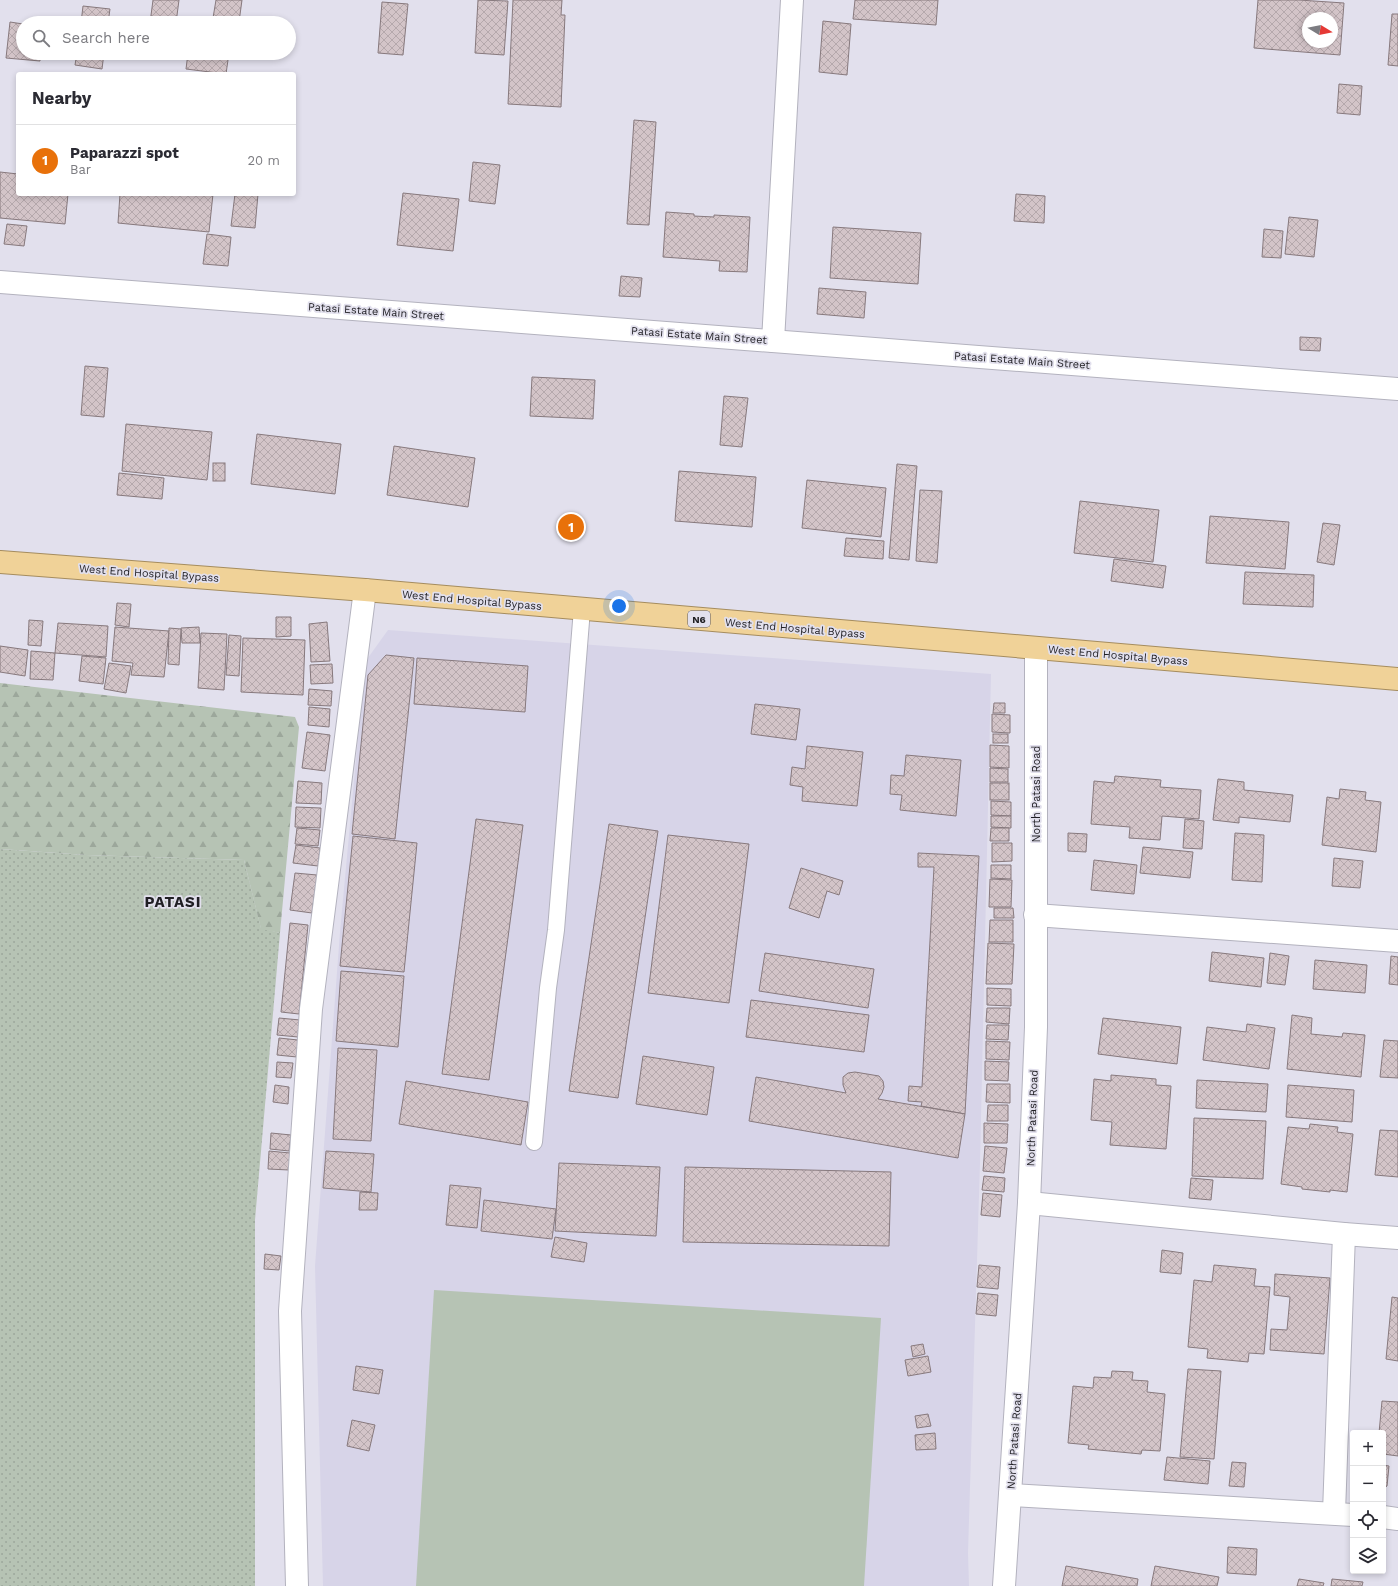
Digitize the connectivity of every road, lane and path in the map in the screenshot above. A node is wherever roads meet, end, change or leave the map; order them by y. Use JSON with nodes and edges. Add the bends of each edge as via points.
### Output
{"nodes":[{"id":1,"x":792,"y":0,"type":"edge"},
{"id":2,"x":0,"y":282,"type":"edge"},
{"id":3,"x":773,"y":341,"type":"junction"},
{"id":4,"x":1398,"y":389,"type":"edge"},
{"id":5,"x":0,"y":562,"type":"edge"},
{"id":6,"x":365,"y":590,"type":"junction"},
{"id":7,"x":582,"y":609,"type":"junction"},
{"id":8,"x":1036,"y":649,"type":"junction"},
{"id":9,"x":1398,"y":679,"type":"edge"},
{"id":10,"x":1035,"y":915,"type":"junction"},
{"id":11,"x":1398,"y":941,"type":"edge"},
{"id":12,"x":534,"y":1142,"type":"dead end"},
{"id":13,"x":1029,"y":1203,"type":"junction"},
{"id":14,"x":1344,"y":1234,"type":"junction"},
{"id":15,"x":1398,"y":1238,"type":"edge"},
{"id":16,"x":1010,"y":1495,"type":"junction"},
{"id":17,"x":1344,"y":1514,"type":"edge"},
{"id":18,"x":1386,"y":1517,"type":"edge"},
{"id":19,"x":1398,"y":1519,"type":"edge"},
{"id":20,"x":297,"y":1586,"type":"edge"},
{"id":21,"x":1004,"y":1586,"type":"edge"}],
"edges":[{"from":1,"to":3,"type":"street"},
{"from":2,"to":3,"type":"street","name":"Patasi Estate Main Street"},
{"from":3,"to":4,"type":"street","name":"Patasi Estate Main Street"},
{"from":5,"to":6,"type":"highway","name":"West End Hospital Bypass","number":"N6"},
{"from":6,"to":7,"type":"highway","name":"West End Hospital Bypass","number":"N6"},
{"from":6,"to":20,"type":"street","via":[[311,1009],[290,1312]]},
{"from":7,"to":8,"type":"highway","name":"West End Hospital Bypass","number":"N6"},
{"from":7,"to":12,"type":"lane","via":[[556,930]]},
{"from":8,"to":9,"type":"highway","name":"West End Hospital Bypass","number":"N6"},
{"from":8,"to":10,"type":"street","name":"North Patasi Road"},
{"from":10,"to":11,"type":"street"},
{"from":10,"to":13,"type":"street","name":"North Patasi Road","via":[[1036,1027]]},
{"from":13,"to":14,"type":"street"},
{"from":13,"to":16,"type":"street","name":"North Patasi Road"},
{"from":14,"to":15,"type":"street"},
{"from":14,"to":17,"type":"street"},
{"from":16,"to":17,"type":"street"},
{"from":16,"to":21,"type":"street","name":"North Patasi Road"},
{"from":18,"to":19,"type":"street"}]}
